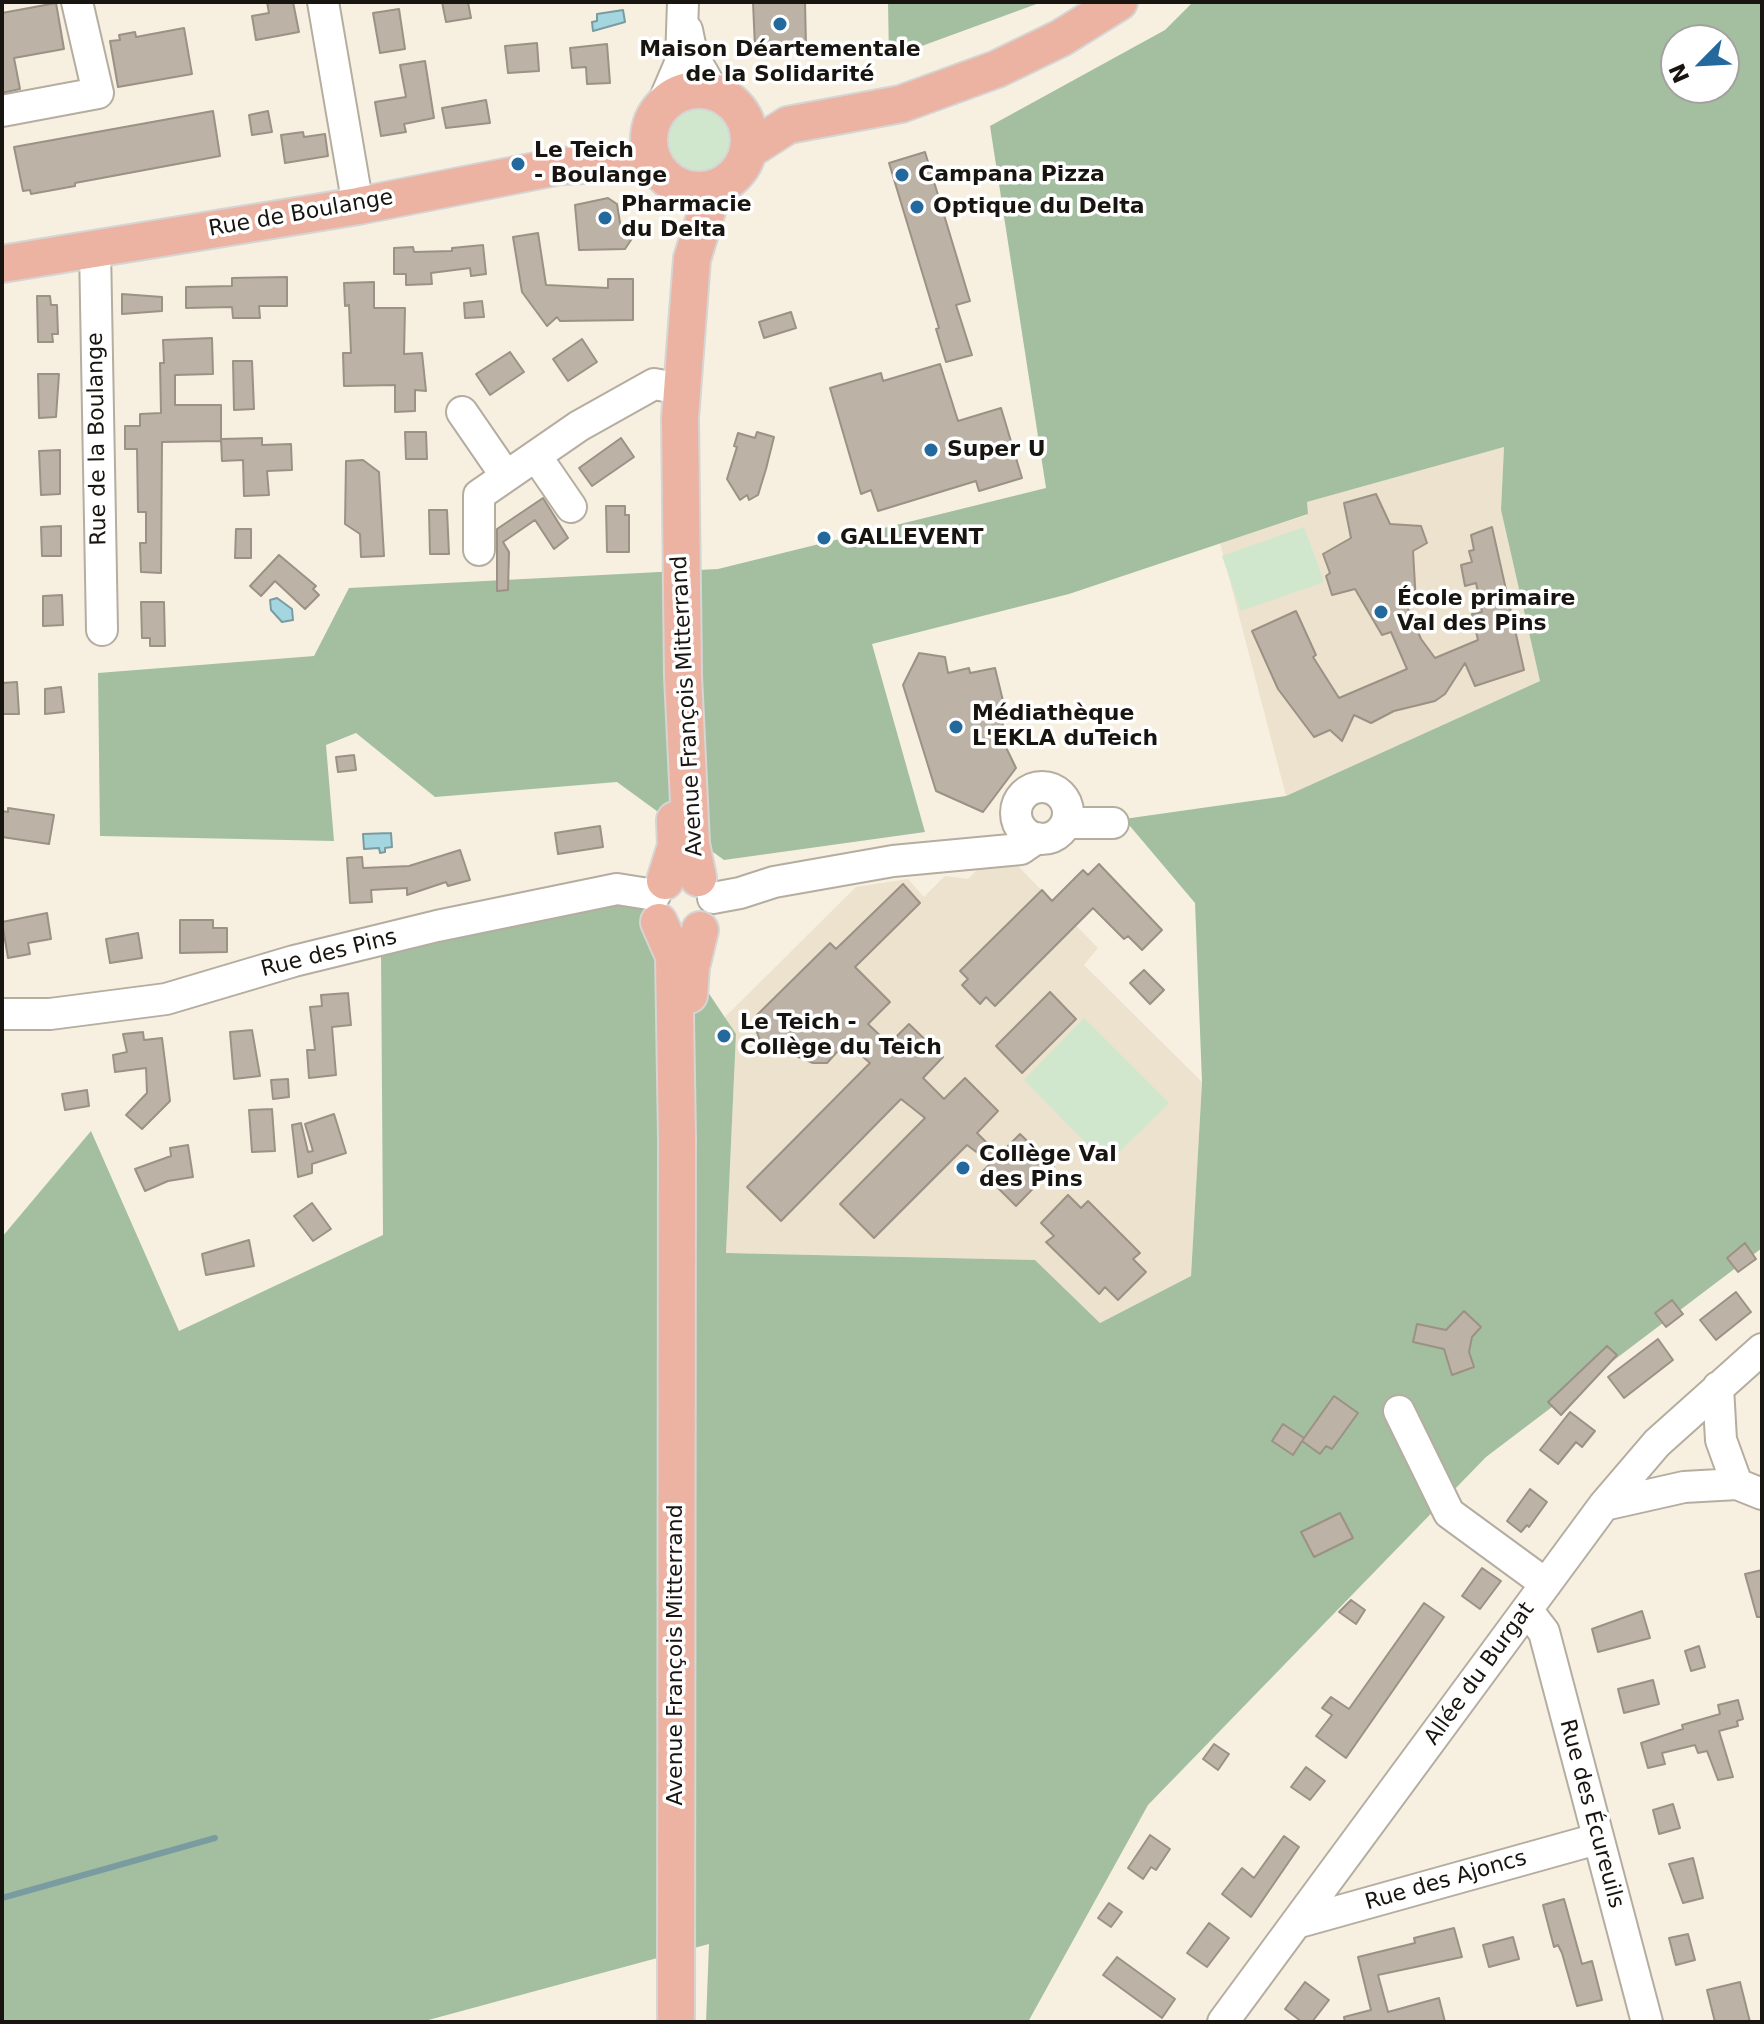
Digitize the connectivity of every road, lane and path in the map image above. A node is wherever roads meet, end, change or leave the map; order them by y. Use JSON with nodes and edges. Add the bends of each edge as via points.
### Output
{"nodes":[{"id":1,"x":77,"y":2,"type":"edge"},
{"id":2,"x":323,"y":2,"type":"edge"},
{"id":3,"x":1119,"y":2,"type":"edge"},
{"id":4,"x":683,"y":5,"type":"edge"},
{"id":5,"x":713,"y":91,"type":"junction"},
{"id":6,"x":663,"y":103,"type":"junction"},
{"id":7,"x":2,"y":111,"type":"edge"},
{"id":8,"x":742,"y":114,"type":"junction"},
{"id":9,"x":788,"y":125,"type":"junction"},
{"id":10,"x":749,"y":150,"type":"junction"},
{"id":11,"x":652,"y":152,"type":"junction"},
{"id":12,"x":699,"y":188,"type":"junction"},
{"id":13,"x":358,"y":206,"type":"junction"},
{"id":14,"x":95,"y":248,"type":"junction"},
{"id":15,"x":2,"y":264,"type":"edge"},
{"id":16,"x":682,"y":389,"type":"junction"},
{"id":17,"x":462,"y":412,"type":"dead end"},
{"id":18,"x":536,"y":456,"type":"junction"},
{"id":19,"x":506,"y":476,"type":"junction"},
{"id":20,"x":571,"y":507,"type":"dead end"},
{"id":21,"x":479,"y":550,"type":"dead end"},
{"id":22,"x":102,"y":630,"type":"dead end"},
{"id":23,"x":1066,"y":823,"type":"junction"},
{"id":24,"x":1113,"y":823,"type":"dead end"},
{"id":25,"x":1027,"y":830,"type":"junction"},
{"id":26,"x":682,"y":901,"type":"junction"},
{"id":27,"x":2,"y":1014,"type":"edge"},
{"id":28,"x":1762,"y":1349,"type":"edge"},
{"id":29,"x":1718,"y":1387,"type":"junction"},
{"id":30,"x":1399,"y":1411,"type":"dead end"},
{"id":31,"x":1749,"y":1489,"type":"edge"},
{"id":32,"x":1604,"y":1505,"type":"junction"},
{"id":33,"x":1546,"y":1584,"type":"junction"},
{"id":34,"x":1527,"y":1610,"type":"junction"},
{"id":35,"x":1597,"y":1839,"type":"junction"},
{"id":36,"x":1296,"y":1923,"type":"junction"},
{"id":37,"x":676,"y":2022,"type":"edge"},
{"id":38,"x":1223,"y":2022,"type":"edge"},
{"id":39,"x":1647,"y":2022,"type":"edge"}],
"edges":[{"from":1,"to":7,"type":"street","via":[[98,93]]},
{"from":2,"to":13,"type":"street"},
{"from":3,"to":9,"type":"main road","via":[[997,69],[901,104]]},
{"from":4,"to":5,"type":"street","via":[[692,54]]},
{"from":4,"to":6,"type":"street","via":[[681,61]]},
{"from":5,"to":6,"type":"main road","via":[[686,90]]},
{"from":5,"to":8,"type":"main road","via":[[735,103]]},
{"from":6,"to":11,"type":"main road","via":[[655,113]]},
{"from":8,"to":9,"type":"main road"},
{"from":8,"to":10,"type":"main road"},
{"from":9,"to":10,"type":"main road"},
{"from":10,"to":12,"type":"main road","via":[[737,174]]},
{"from":11,"to":12,"type":"main road","via":[[663,176]]},
{"from":11,"to":13,"type":"main road","name":"Rue de Boulange"},
{"from":12,"to":16,"type":"main road","name":"Avenue François Mitterrand"},
{"from":13,"to":14,"type":"main road","name":"Rue de Boulange"},
{"from":14,"to":15,"type":"main road","name":"Rue de Boulange"},
{"from":14,"to":22,"type":"street","name":"Rue de la Boulange"},
{"from":16,"to":18,"type":"street","via":[[654,384]]},
{"from":16,"to":26,"type":"main road","name":"Avenue François Mitterrand","via":[[681,534],[672,674]]},
{"from":17,"to":19,"type":"street"},
{"from":18,"to":19,"type":"street"},
{"from":18,"to":20,"type":"street"},
{"from":19,"to":21,"type":"street","via":[[479,495]]},
{"from":23,"to":24,"type":"street"},
{"from":23,"to":25,"type":"street","via":[[1054,836]]},
{"from":23,"to":25,"type":"street","via":[[1064,798],[1042,787],[1021,798]]},
{"from":25,"to":26,"type":"street","name":"Rue des Pins","via":[[982,851],[878,863]]},
{"from":26,"to":27,"type":"street","name":"Rue des Pins","via":[[617,889],[437,926],[166,999],[50,1014]]},
{"from":26,"to":37,"type":"main road","name":"Avenue François Mitterrand","via":[[674,956]]},
{"from":28,"to":29,"type":"street","name":"Allée du Burgat"},
{"from":29,"to":31,"type":"street","via":[[1721,1440]]},
{"from":29,"to":32,"type":"street","name":"Allée du Burgat","via":[[1657,1443]]},
{"from":30,"to":33,"type":"street","via":[[1449,1513]]},
{"from":31,"to":32,"type":"street","via":[[1684,1487]]},
{"from":32,"to":33,"type":"street","name":"Allée du Burgat"},
{"from":33,"to":34,"type":"street","name":"Allée du Burgat"},
{"from":34,"to":35,"type":"street","name":"Rue des Écureuils","via":[[1544,1632]]},
{"from":34,"to":36,"type":"street","name":"Allée du Burgat"},
{"from":35,"to":36,"type":"street","name":"Rue des Ajoncs"},
{"from":35,"to":39,"type":"street","name":"Rue des Écureuils"},
{"from":36,"to":38,"type":"street","name":"Allée du Burgat"}]}
